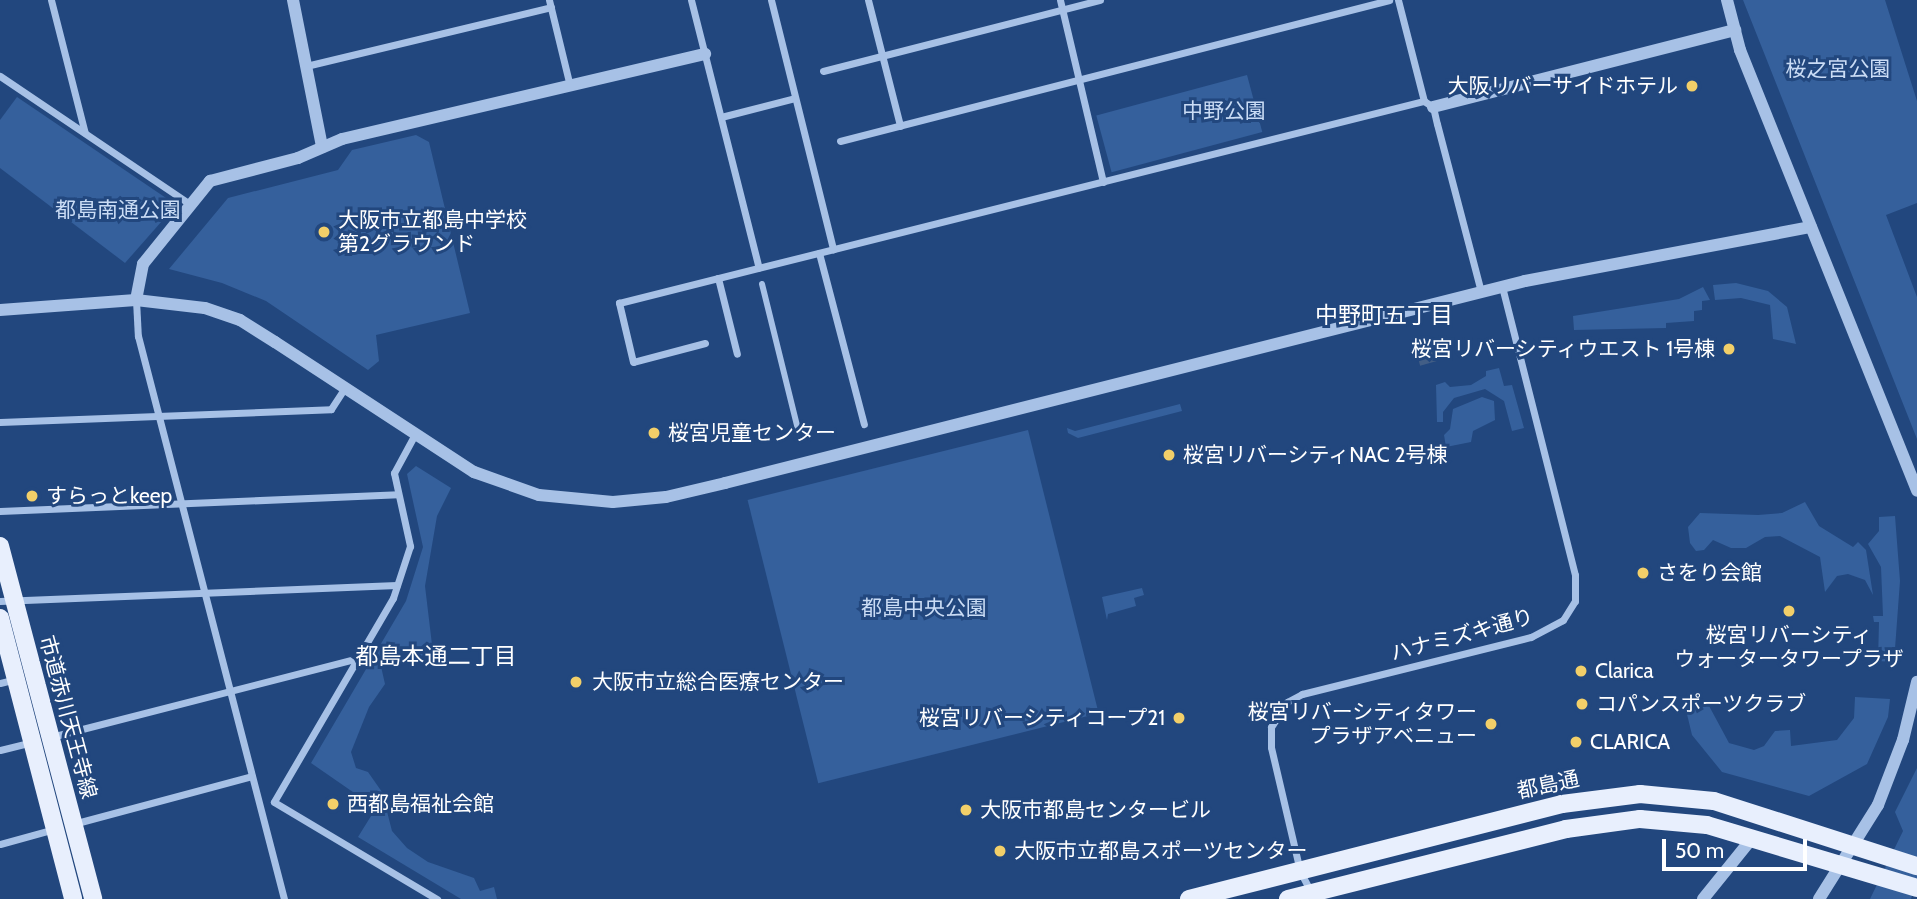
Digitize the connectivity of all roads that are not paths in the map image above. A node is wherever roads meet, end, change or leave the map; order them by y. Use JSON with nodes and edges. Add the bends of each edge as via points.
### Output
{"nodes":[{"id":1,"x":51,"y":0,"type":"edge"},
{"id":2,"x":293,"y":0,"type":"edge"},
{"id":3,"x":691,"y":0,"type":"edge"},
{"id":4,"x":771,"y":0,"type":"edge"},
{"id":5,"x":868,"y":0,"type":"edge"},
{"id":6,"x":1060,"y":0,"type":"edge"},
{"id":7,"x":1100,"y":0,"type":"edge"},
{"id":8,"x":1389,"y":0,"type":"edge"},
{"id":9,"x":1398,"y":0,"type":"edge"},
{"id":10,"x":1727,"y":0,"type":"edge"},
{"id":11,"x":550,"y":4,"type":"edge"},
{"id":12,"x":1062,"y":9,"type":"junction"},
{"id":13,"x":1735,"y":30,"type":"junction"},
{"id":14,"x":705,"y":54,"type":"junction"},
{"id":15,"x":882,"y":55,"type":"junction"},
{"id":16,"x":306,"y":66,"type":"junction"},
{"id":17,"x":822,"y":71,"type":"dead end"},
{"id":18,"x":0,"y":76,"type":"edge"},
{"id":19,"x":1079,"y":80,"type":"junction"},
{"id":20,"x":570,"y":86,"type":"junction"},
{"id":21,"x":795,"y":98,"type":"junction"},
{"id":22,"x":1429,"y":104,"type":"junction"},
{"id":23,"x":721,"y":117,"type":"junction"},
{"id":24,"x":900,"y":126,"type":"junction"},
{"id":25,"x":85,"y":134,"type":"junction"},
{"id":26,"x":840,"y":141,"type":"dead end"},
{"id":27,"x":322,"y":147,"type":"junction"},
{"id":28,"x":1103,"y":181,"type":"junction"},
{"id":29,"x":191,"y":205,"type":"junction"},
{"id":30,"x":1811,"y":227,"type":"junction"},
{"id":31,"x":833,"y":249,"type":"junction"},
{"id":32,"x":819,"y":253,"type":"junction"},
{"id":33,"x":758,"y":268,"type":"junction"},
{"id":34,"x":718,"y":278,"type":"junction"},
{"id":35,"x":762,"y":284,"type":"dead end"},
{"id":36,"x":1502,"y":286,"type":"junction"},
{"id":37,"x":1480,"y":292,"type":"junction"},
{"id":38,"x":136,"y":300,"type":"junction"},
{"id":39,"x":0,"y":310,"type":"edge"},
{"id":40,"x":705,"y":343,"type":"dead end"},
{"id":41,"x":737,"y":354,"type":"dead end"},
{"id":42,"x":344,"y":389,"type":"junction"},
{"id":43,"x":159,"y":414,"type":"junction"},
{"id":44,"x":0,"y":422,"type":"edge"},
{"id":45,"x":864,"y":425,"type":"dead end"},
{"id":46,"x":798,"y":430,"type":"dead end"},
{"id":47,"x":414,"y":436,"type":"junction"},
{"id":48,"x":1917,"y":491,"type":"edge"},
{"id":49,"x":398,"y":494,"type":"junction"},
{"id":50,"x":181,"y":503,"type":"junction"},
{"id":51,"x":0,"y":511,"type":"edge"},
{"id":52,"x":0,"y":546,"type":"edge"},
{"id":53,"x":397,"y":585,"type":"junction"},
{"id":54,"x":205,"y":593,"type":"junction"},
{"id":55,"x":7,"y":601,"type":"edge"},
{"id":56,"x":0,"y":618,"type":"edge"},
{"id":57,"x":358,"y":658,"type":"junction"},
{"id":58,"x":8,"y":681,"type":"edge"},
{"id":59,"x":1917,"y":682,"type":"edge"},
{"id":60,"x":230,"y":691,"type":"junction"},
{"id":61,"x":50,"y":737,"type":"junction"},
{"id":62,"x":32,"y":742,"type":"junction"},
{"id":63,"x":0,"y":750,"type":"edge"},
{"id":64,"x":252,"y":776,"type":"junction"},
{"id":65,"x":274,"y":802,"type":"junction"},
{"id":66,"x":260,"y":806,"type":"junction"},
{"id":67,"x":73,"y":824,"type":"junction"},
{"id":68,"x":55,"y":829,"type":"junction"},
{"id":69,"x":1753,"y":837,"type":"junction"},
{"id":70,"x":0,"y":844,"type":"edge"},
{"id":71,"x":1854,"y":846,"type":"junction"},
{"id":72,"x":1841,"y":865,"type":"junction"},
{"id":73,"x":1917,"y":866,"type":"edge"},
{"id":74,"x":1300,"y":871,"type":"junction"},
{"id":75,"x":1917,"y":888,"type":"edge"},
{"id":76,"x":1312,"y":896,"type":"edge"},
{"id":77,"x":73,"y":899,"type":"edge"},
{"id":78,"x":93,"y":899,"type":"edge"},
{"id":79,"x":284,"y":899,"type":"edge"},
{"id":80,"x":437,"y":899,"type":"edge"},
{"id":81,"x":1189,"y":899,"type":"edge"},
{"id":82,"x":1288,"y":899,"type":"edge"},
{"id":83,"x":1703,"y":899,"type":"edge"},
{"id":84,"x":1819,"y":899,"type":"edge"}],
"edges":[{"from":1,"to":25,"type":"street"},
{"from":2,"to":16,"type":"street"},
{"from":3,"to":14,"type":"street"},
{"from":4,"to":21,"type":"street"},
{"from":5,"to":15,"type":"street"},
{"from":6,"to":12,"type":"street"},
{"from":7,"to":12,"type":"street"},
{"from":8,"to":19,"type":"street"},
{"from":9,"to":22,"type":"street"},
{"from":10,"to":13,"type":"street"},
{"from":11,"to":16,"type":"street"},
{"from":11,"to":20,"type":"street"},
{"from":12,"to":15,"type":"street"},
{"from":12,"to":19,"type":"street"},
{"from":13,"to":22,"type":"street"},
{"from":13,"to":30,"type":"street"},
{"from":14,"to":20,"type":"street"},
{"from":14,"to":23,"type":"street"},
{"from":15,"to":17,"type":"street"},
{"from":15,"to":24,"type":"street"},
{"from":16,"to":27,"type":"street"},
{"from":18,"to":25,"type":"street"},
{"from":19,"to":24,"type":"street"},
{"from":19,"to":28,"type":"street"},
{"from":20,"to":27,"type":"street"},
{"from":21,"to":23,"type":"street"},
{"from":21,"to":31,"type":"street"},
{"from":22,"to":28,"type":"street"},
{"from":22,"to":37,"type":"street"},
{"from":23,"to":33,"type":"street"},
{"from":24,"to":26,"type":"street"},
{"from":25,"to":29,"type":"street"},
{"from":27,"to":29,"type":"street","via":[[211,181]]},
{"from":28,"to":31,"type":"street"},
{"from":29,"to":38,"type":"street","via":[[143,264]]},
{"from":30,"to":36,"type":"street"},
{"from":30,"to":48,"type":"street"},
{"from":31,"to":32,"type":"street"},
{"from":32,"to":33,"type":"street"},
{"from":32,"to":45,"type":"street"},
{"from":33,"to":34,"type":"street"},
{"from":34,"to":40,"type":"street","via":[[619,303],[634,362]]},
{"from":34,"to":41,"type":"street"},
{"from":35,"to":46,"type":"street"},
{"from":36,"to":37,"type":"street"},
{"from":36,"to":74,"type":"street","name":"ハナミズキ通り","via":[[1575,575],[1575,601],[1563,621],[1531,637],[1302,694],[1287,702],[1275,718],[1270,737]]},
{"from":37,"to":47,"type":"street","via":[[641,501],[568,500],[518,489],[474,472]]},
{"from":38,"to":39,"type":"street"},
{"from":38,"to":42,"type":"street","via":[[184,303],[240,320]]},
{"from":38,"to":43,"type":"street","via":[[138,336]]},
{"from":42,"to":43,"type":"street","via":[[331,409]]},
{"from":42,"to":47,"type":"street"},
{"from":43,"to":44,"type":"street"},
{"from":43,"to":50,"type":"street"},
{"from":47,"to":49,"type":"street","via":[[394,467]]},
{"from":49,"to":50,"type":"street"},
{"from":49,"to":53,"type":"street","via":[[410,545]]},
{"from":50,"to":51,"type":"street"},
{"from":50,"to":54,"type":"street"},
{"from":52,"to":55,"type":"main road","name":"市道赤川天王寺線"},
{"from":53,"to":54,"type":"street"},
{"from":53,"to":57,"type":"street"},
{"from":54,"to":55,"type":"street"},
{"from":54,"to":60,"type":"street"},
{"from":55,"to":61,"type":"main road","name":"市道赤川天王寺線"},
{"from":56,"to":58,"type":"main road","name":"市道赤川天王寺線"},
{"from":57,"to":60,"type":"street"},
{"from":57,"to":65,"type":"street"},
{"from":58,"to":62,"type":"main road","name":"市道赤川天王寺線"},
{"from":59,"to":71,"type":"street","via":[[1894,767]]},
{"from":60,"to":61,"type":"street"},
{"from":60,"to":64,"type":"street"},
{"from":61,"to":62,"type":"street"},
{"from":61,"to":67,"type":"main road","name":"市道赤川天王寺線"},
{"from":62,"to":63,"type":"street"},
{"from":62,"to":68,"type":"main road","name":"市道赤川天王寺線"},
{"from":64,"to":66,"type":"street"},
{"from":64,"to":67,"type":"street"},
{"from":65,"to":66,"type":"street"},
{"from":65,"to":80,"type":"street"},
{"from":66,"to":79,"type":"street"},
{"from":67,"to":68,"type":"street"},
{"from":67,"to":78,"type":"main road","name":"市道赤川天王寺線"},
{"from":68,"to":70,"type":"street"},
{"from":68,"to":77,"type":"main road","name":"市道赤川天王寺線"},
{"from":69,"to":72,"type":"main road"},
{"from":69,"to":76,"type":"main road","via":[[1687,821],[1602,822]]},
{"from":69,"to":83,"type":"street"},
{"from":71,"to":72,"type":"street"},
{"from":71,"to":73,"type":"main road","name":"都島通"},
{"from":71,"to":74,"type":"main road","name":"都島通","via":[[1714,801],[1640,794],[1562,804]]},
{"from":72,"to":75,"type":"main road"},
{"from":72,"to":84,"type":"street"},
{"from":74,"to":76,"type":"street","name":"ハナミズキ通り"},
{"from":74,"to":81,"type":"main road","name":"都島通"},
{"from":76,"to":82,"type":"main road"}]}
